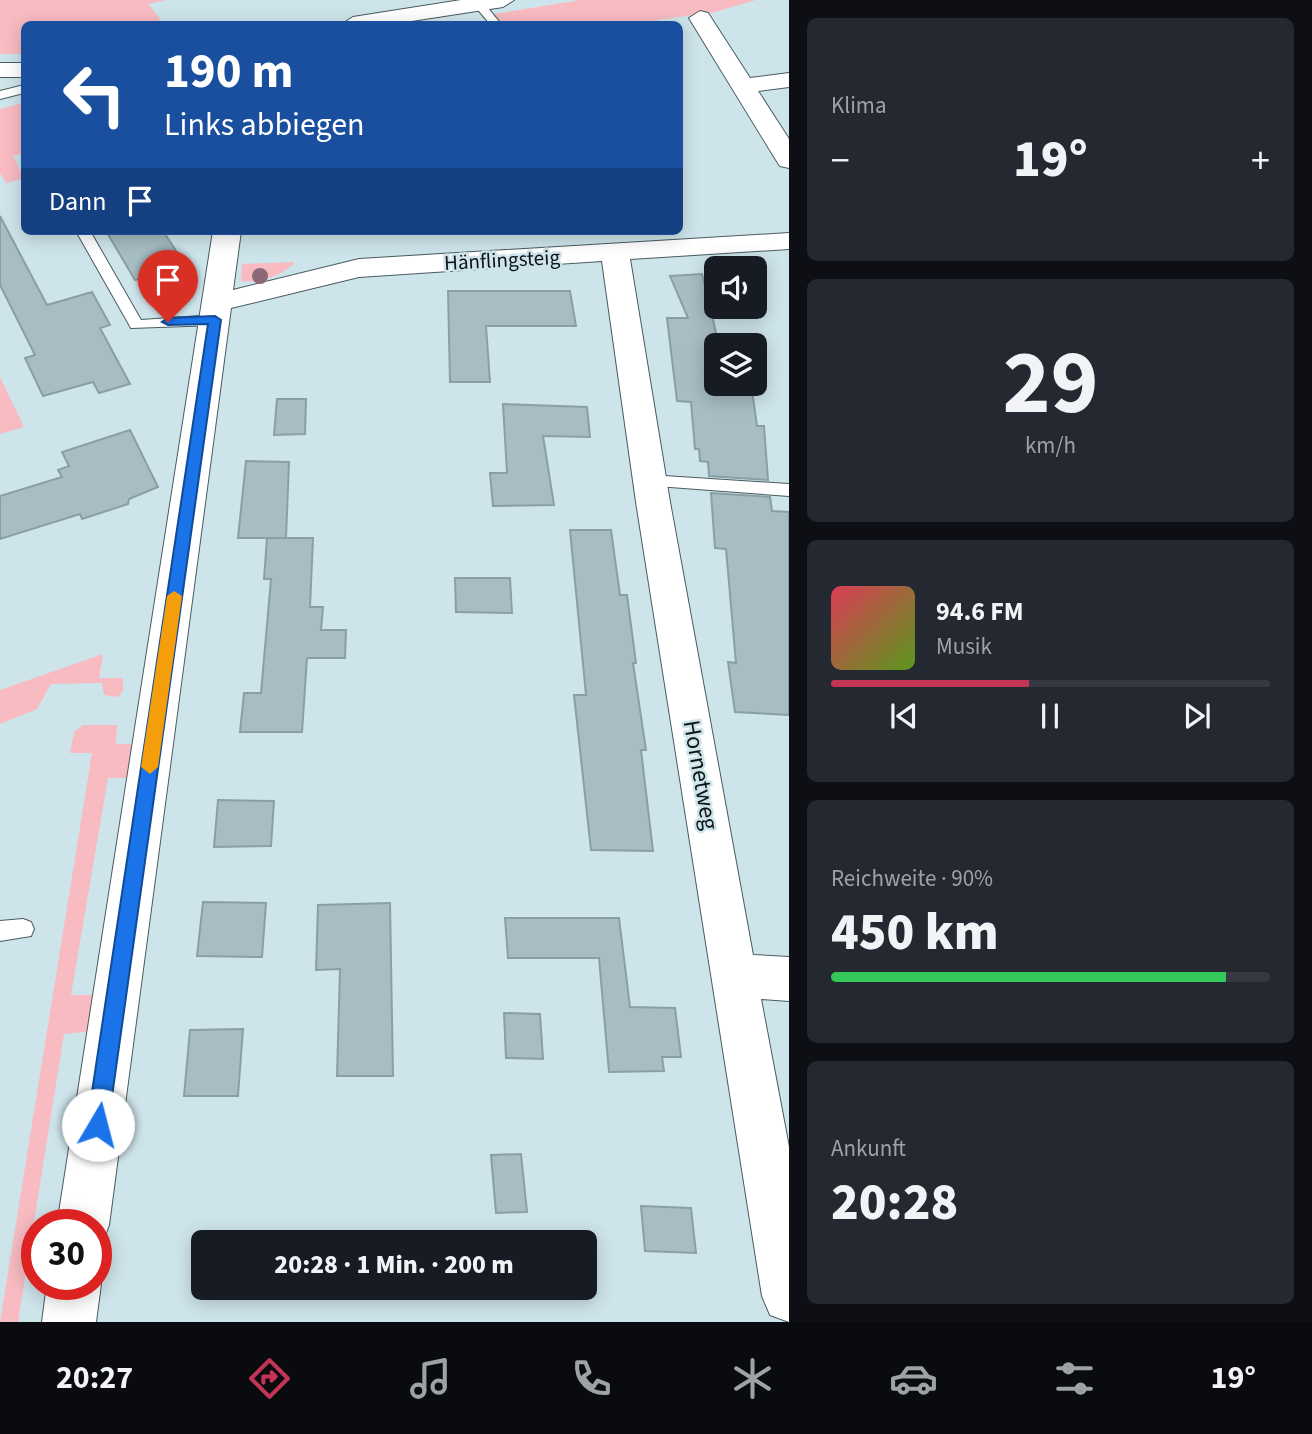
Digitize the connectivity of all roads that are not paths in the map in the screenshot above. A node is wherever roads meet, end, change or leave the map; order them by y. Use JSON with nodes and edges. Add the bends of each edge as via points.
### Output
{"nodes":[{"id":1,"x":503,"y":0,"type":"edge"},
{"id":2,"x":479,"y":4,"type":"junction"},
{"id":3,"x":700,"y":19,"type":"dead end"},
{"id":4,"x":373,"y":21,"type":"edge"},
{"id":5,"x":493,"y":21,"type":"edge"},
{"id":6,"x":0,"y":70,"type":"edge"},
{"id":7,"x":21,"y":70,"type":"edge"},
{"id":8,"x":789,"y":80,"type":"edge"},
{"id":9,"x":743,"y":86,"type":"junction"},
{"id":10,"x":21,"y":90,"type":"edge"},
{"id":11,"x":0,"y":95,"type":"edge"},
{"id":12,"x":789,"y":160,"type":"edge"},
{"id":13,"x":85,"y":235,"type":"edge"},
{"id":14,"x":226,"y":235,"type":"edge"},
{"id":15,"x":789,"y":241,"type":"edge"},
{"id":16,"x":615,"y":253,"type":"junction"},
{"id":17,"x":216,"y":309,"type":"junction"},
{"id":18,"x":649,"y":481,"type":"junction"},
{"id":19,"x":789,"y":490,"type":"edge"},
{"id":20,"x":735,"y":975,"type":"junction"},
{"id":21,"x":789,"y":979,"type":"edge"},
{"id":22,"x":85,"y":1209,"type":"edge"},
{"id":23,"x":789,"y":1296,"type":"edge"},
{"id":24,"x":72,"y":1300,"type":"edge"},
{"id":25,"x":69,"y":1322,"type":"edge"}],
"edges":[{"from":1,"to":2,"type":"street"},
{"from":2,"to":4,"type":"street"},
{"from":2,"to":5,"type":"lane"},
{"from":3,"to":9,"type":"street"},
{"from":6,"to":7,"type":"street"},
{"from":8,"to":9,"type":"street"},
{"from":9,"to":12,"type":"street"},
{"from":10,"to":11,"type":"lane"},
{"from":13,"to":17,"type":"lane","via":[[136,325]]},
{"from":14,"to":17,"type":"street"},
{"from":15,"to":16,"type":"street","name":"Hänflingsteig"},
{"from":16,"to":17,"type":"street","name":"Hänflingsteig","via":[[359,268],[305,279]]},
{"from":16,"to":18,"type":"street","name":"Hornetweg"},
{"from":17,"to":22,"type":"street"},
{"from":18,"to":19,"type":"lane"},
{"from":18,"to":20,"type":"street","name":"Hornetweg"},
{"from":20,"to":21,"type":"street"},
{"from":20,"to":23,"type":"street","name":"Hornetweg"},
{"from":24,"to":25,"type":"street"}]}
